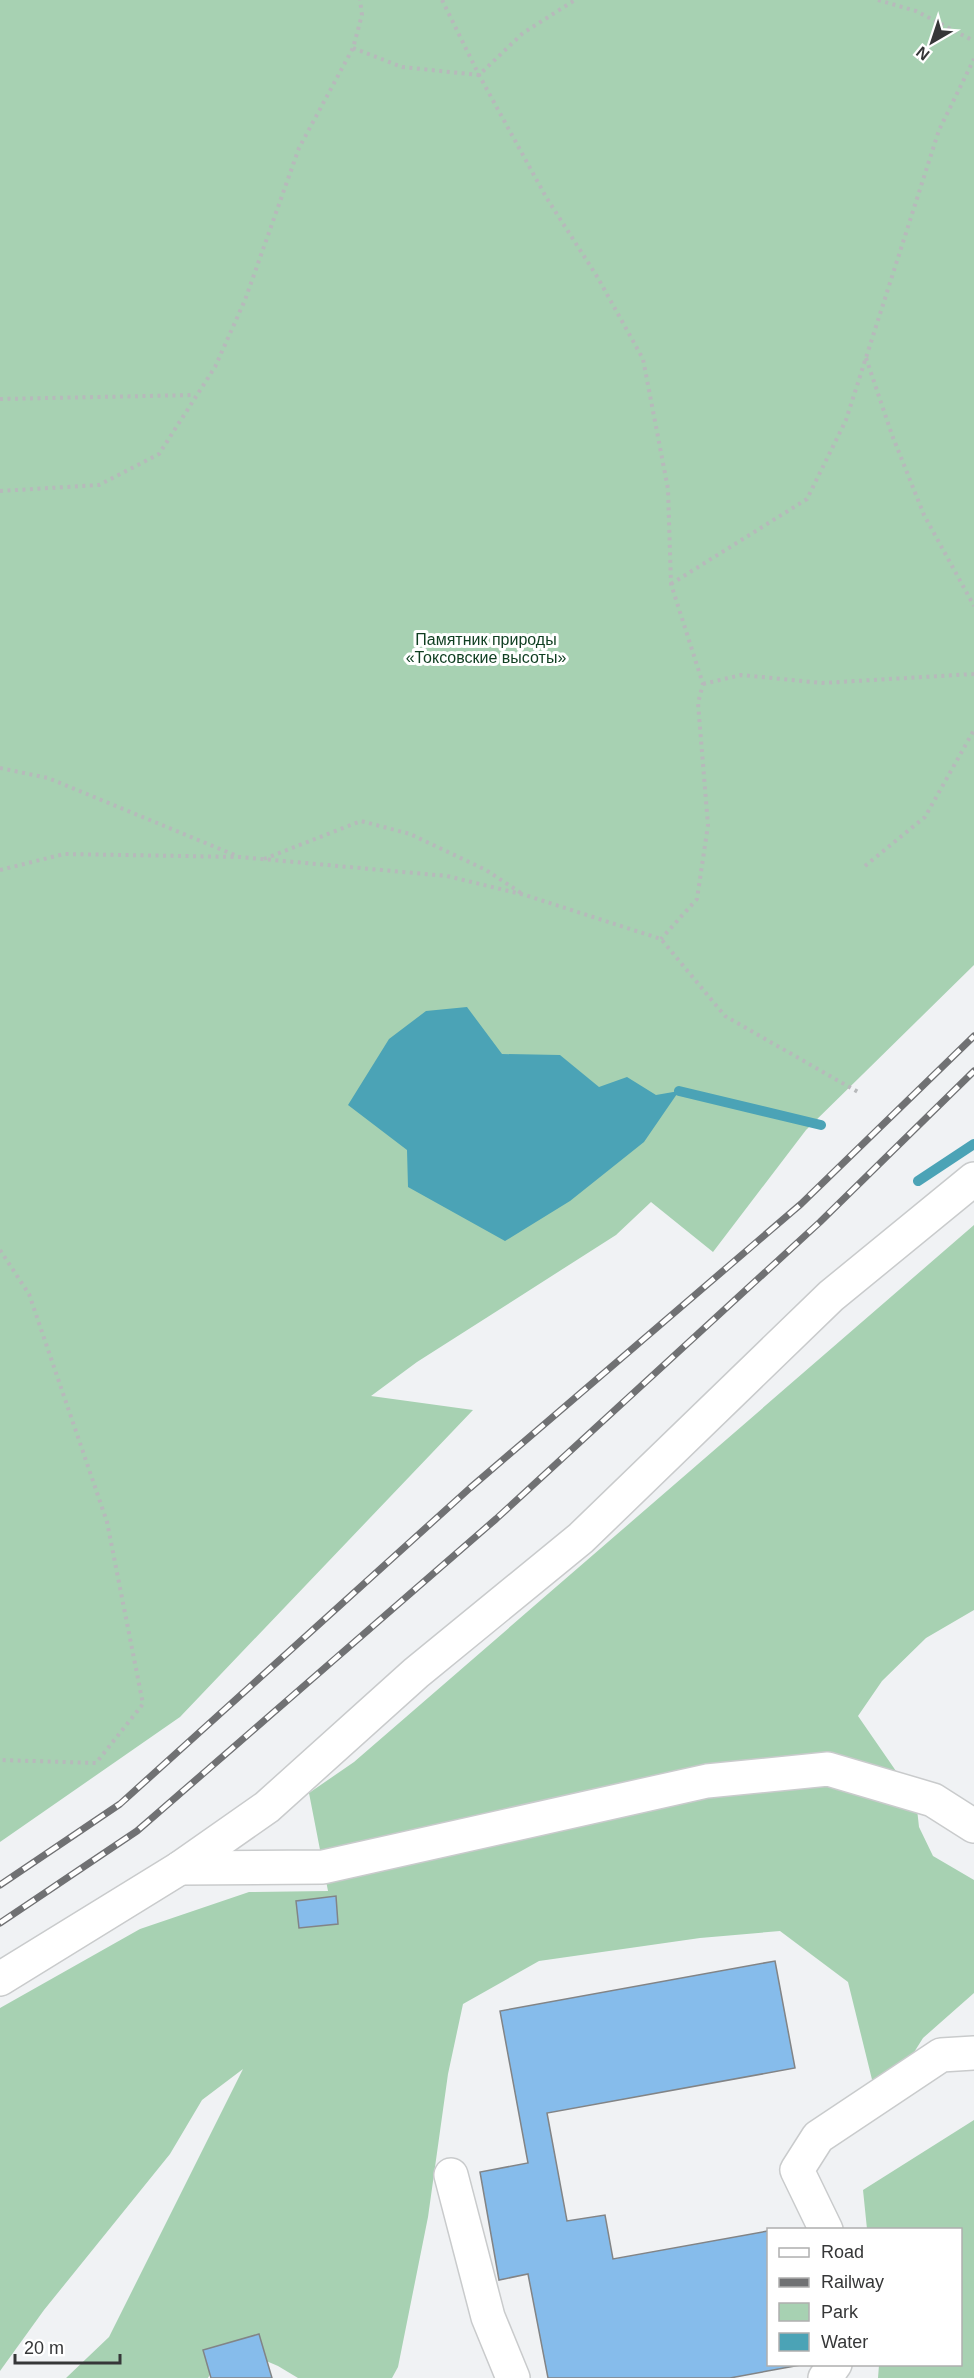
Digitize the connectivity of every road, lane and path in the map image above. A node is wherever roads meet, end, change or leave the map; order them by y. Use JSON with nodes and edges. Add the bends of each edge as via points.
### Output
{"nodes":[{"id":1,"x":360,"y":0,"type":"edge"},
{"id":2,"x":442,"y":0,"type":"edge"},
{"id":3,"x":575,"y":0,"type":"edge"},
{"id":4,"x":878,"y":0,"type":"edge"},
{"id":5,"x":974,"y":41,"type":"edge"},
{"id":6,"x":353,"y":48,"type":"junction"},
{"id":7,"x":974,"y":59,"type":"edge"},
{"id":8,"x":479,"y":75,"type":"junction"},
{"id":9,"x":866,"y":358,"type":"junction"},
{"id":10,"x":195,"y":394,"type":"junction"},
{"id":11,"x":0,"y":399,"type":"edge"},
{"id":12,"x":0,"y":491,"type":"edge"},
{"id":13,"x":671,"y":584,"type":"junction"},
{"id":14,"x":974,"y":606,"type":"edge"},
{"id":15,"x":974,"y":674,"type":"edge"},
{"id":16,"x":703,"y":684,"type":"junction"},
{"id":17,"x":974,"y":730,"type":"edge"},
{"id":18,"x":0,"y":768,"type":"edge"},
{"id":19,"x":240,"y":857,"type":"junction"},
{"id":20,"x":263,"y":859,"type":"junction"},
{"id":21,"x":865,"y":866,"type":"dead end"},
{"id":22,"x":0,"y":870,"type":"edge"},
{"id":23,"x":525,"y":895,"type":"junction"},
{"id":24,"x":661,"y":939,"type":"junction"},
{"id":25,"x":858,"y":1092,"type":"dead end"},
{"id":26,"x":974,"y":1179,"type":"edge"},
{"id":27,"x":0,"y":1250,"type":"edge"},
{"id":28,"x":0,"y":1760,"type":"edge"},
{"id":29,"x":974,"y":1826,"type":"edge"},
{"id":30,"x":180,"y":1868,"type":"junction"},
{"id":31,"x":0,"y":1979,"type":"edge"},
{"id":32,"x":974,"y":2053,"type":"edge"},
{"id":33,"x":451,"y":2175,"type":"dead end"},
{"id":34,"x":826,"y":2228,"type":"edge"},
{"id":35,"x":513,"y":2378,"type":"edge"}],
"edges":[{"from":1,"to":6,"type":"path","via":[[362,15]]},
{"from":2,"to":8,"type":"path"},
{"from":3,"to":8,"type":"path","via":[[523,33]]},
{"from":4,"to":5,"type":"path","via":[[916,11]]},
{"from":6,"to":8,"type":"path","via":[[402,67]]},
{"from":6,"to":10,"type":"path","via":[[299,148],[245,300],[215,367]]},
{"from":7,"to":9,"type":"path","via":[[939,130]]},
{"from":8,"to":13,"type":"path","via":[[643,359],[668,489]]},
{"from":9,"to":13,"type":"path","via":[[846,420],[807,499]]},
{"from":9,"to":14,"type":"path","via":[[924,515]]},
{"from":10,"to":11,"type":"path"},
{"from":10,"to":12,"type":"path","via":[[159,454],[99,485]]},
{"from":13,"to":16,"type":"path"},
{"from":15,"to":16,"type":"path","via":[[822,683],[741,675]]},
{"from":16,"to":24,"type":"path","via":[[698,703],[708,825],[697,899]]},
{"from":17,"to":21,"type":"path","via":[[925,818]]},
{"from":18,"to":19,"type":"path","via":[[48,778]]},
{"from":19,"to":20,"type":"path"},
{"from":19,"to":22,"type":"path","via":[[64,854]]},
{"from":20,"to":23,"type":"path","via":[[447,876]]},
{"from":20,"to":23,"type":"path","via":[[361,821],[410,834],[486,870]]},
{"from":23,"to":24,"type":"path"},
{"from":24,"to":25,"type":"path","via":[[725,1016]]},
{"from":26,"to":30,"type":"street","via":[[831,1296],[581,1538],[416,1673],[267,1807]]},
{"from":27,"to":28,"type":"path","via":[[29,1294],[107,1522],[143,1704],[96,1763]]},
{"from":29,"to":30,"type":"street","via":[[933,1800],[828,1769],[707,1781],[323,1867]]},
{"from":30,"to":31,"type":"street"},
{"from":32,"to":34,"type":"street","via":[[941,2055],[818,2137],[797,2170]]},
{"from":33,"to":35,"type":"street","via":[[488,2317]]}]}
